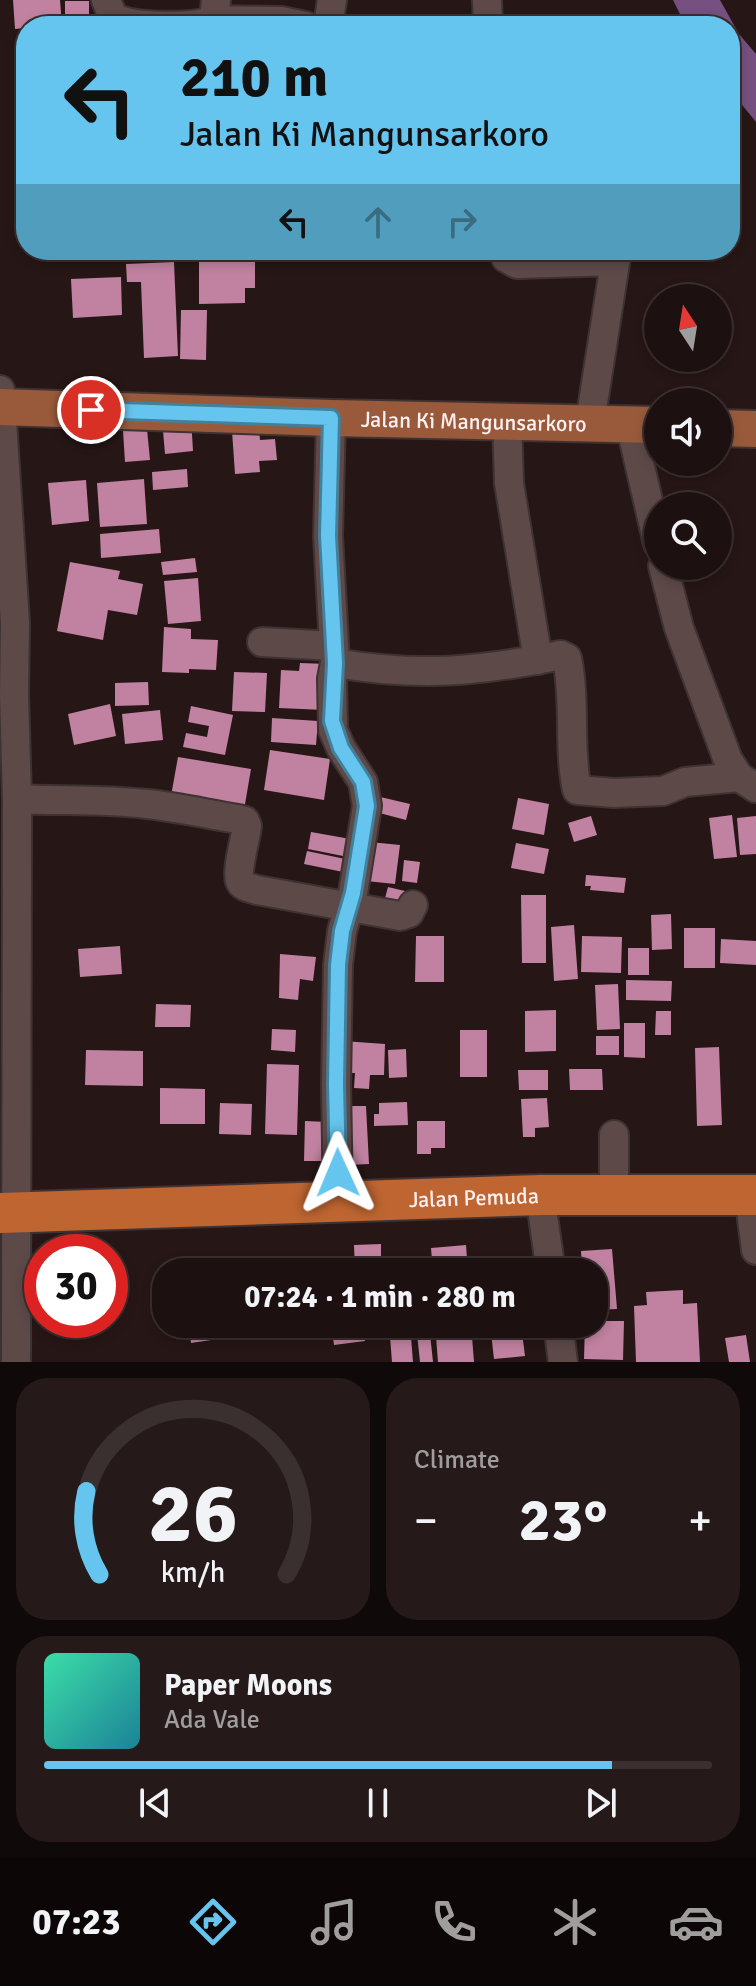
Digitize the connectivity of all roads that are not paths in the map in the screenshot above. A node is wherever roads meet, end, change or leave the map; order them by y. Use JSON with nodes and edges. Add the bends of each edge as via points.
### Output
{"nodes":[{"id":1,"x":215,"y":10,"type":"edge"},
{"id":2,"x":251,"y":16,"type":"edge"},
{"id":3,"x":510,"y":260,"type":"edge"},
{"id":4,"x":566,"y":260,"type":"edge"},
{"id":5,"x":615,"y":260,"type":"edge"},
{"id":6,"x":0,"y":401,"type":"edge"},
{"id":7,"x":331,"y":418,"type":"junction"},
{"id":8,"x":507,"y":421,"type":"junction"},
{"id":9,"x":590,"y":422,"type":"junction"},
{"id":10,"x":644,"y":424,"type":"edge"},
{"id":11,"x":732,"y":428,"type":"edge"},
{"id":12,"x":756,"y":429,"type":"edge"},
{"id":13,"x":667,"y":580,"type":"edge"},
{"id":14,"x":7,"y":623,"type":"edge"},
{"id":15,"x":262,"y":642,"type":"dead end"},
{"id":16,"x":334,"y":655,"type":"junction"},
{"id":17,"x":538,"y":660,"type":"junction"},
{"id":18,"x":747,"y":782,"type":"edge"},
{"id":19,"x":17,"y":799,"type":"junction"},
{"id":20,"x":9,"y":836,"type":"edge"},
{"id":21,"x":413,"y":905,"type":"dead end"},
{"id":22,"x":349,"y":907,"type":"junction"},
{"id":23,"x":8,"y":1012,"type":"edge"},
{"id":24,"x":614,"y":1135,"type":"dead end"},
{"id":25,"x":540,"y":1195,"type":"junction"},
{"id":26,"x":614,"y":1195,"type":"junction"},
{"id":27,"x":753,"y":1195,"type":"edge"},
{"id":28,"x":338,"y":1202,"type":"junction"},
{"id":29,"x":7,"y":1213,"type":"edge"},
{"id":30,"x":756,"y":1250,"type":"edge"},
{"id":31,"x":549,"y":1258,"type":"edge"},
{"id":32,"x":560,"y":1338,"type":"edge"},
{"id":33,"x":16,"y":1362,"type":"edge"},
{"id":34,"x":563,"y":1362,"type":"edge"}],
"edges":[{"from":1,"to":2,"type":"street"},
{"from":3,"to":4,"type":"street"},
{"from":5,"to":9,"type":"street"},
{"from":6,"to":7,"type":"main road","name":"Jalan Ki Mangunsarkoro"},
{"from":6,"to":14,"type":"street"},
{"from":7,"to":8,"type":"main road","name":"Jalan Ki Mangunsarkoro"},
{"from":7,"to":16,"type":"street","via":[[328,536]]},
{"from":8,"to":9,"type":"main road","name":"Jalan Ki Mangunsarkoro"},
{"from":8,"to":17,"type":"street","via":[[509,483]]},
{"from":9,"to":10,"type":"main road","name":"Jalan Ki Mangunsarkoro"},
{"from":11,"to":12,"type":"main road"},
{"from":13,"to":18,"type":"street","via":[[718,738],[731,768]]},
{"from":14,"to":19,"type":"street"},
{"from":15,"to":16,"type":"street"},
{"from":16,"to":17,"type":"street","via":[[384,672],[444,672]]},
{"from":16,"to":22,"type":"street","via":[[333,730],[366,792],[364,836]]},
{"from":17,"to":18,"type":"street","via":[[567,658],[577,790],[663,791],[685,782]]},
{"from":19,"to":20,"type":"street"},
{"from":19,"to":22,"type":"street","via":[[133,803],[245,821],[239,872],[243,885]]},
{"from":20,"to":23,"type":"street"},
{"from":21,"to":22,"type":"street","via":[[400,916]]},
{"from":22,"to":28,"type":"street","via":[[338,965]]},
{"from":23,"to":29,"type":"street"},
{"from":24,"to":26,"type":"street"},
{"from":25,"to":26,"type":"highway","name":"Jalan Pemuda"},
{"from":25,"to":28,"type":"highway","name":"Jalan Pemuda"},
{"from":25,"to":31,"type":"street"},
{"from":26,"to":27,"type":"highway","name":"Jalan Pemuda"},
{"from":27,"to":30,"type":"street"},
{"from":28,"to":29,"type":"highway","name":"Jalan Pemuda"},
{"from":29,"to":33,"type":"street"},
{"from":32,"to":34,"type":"street"}]}
